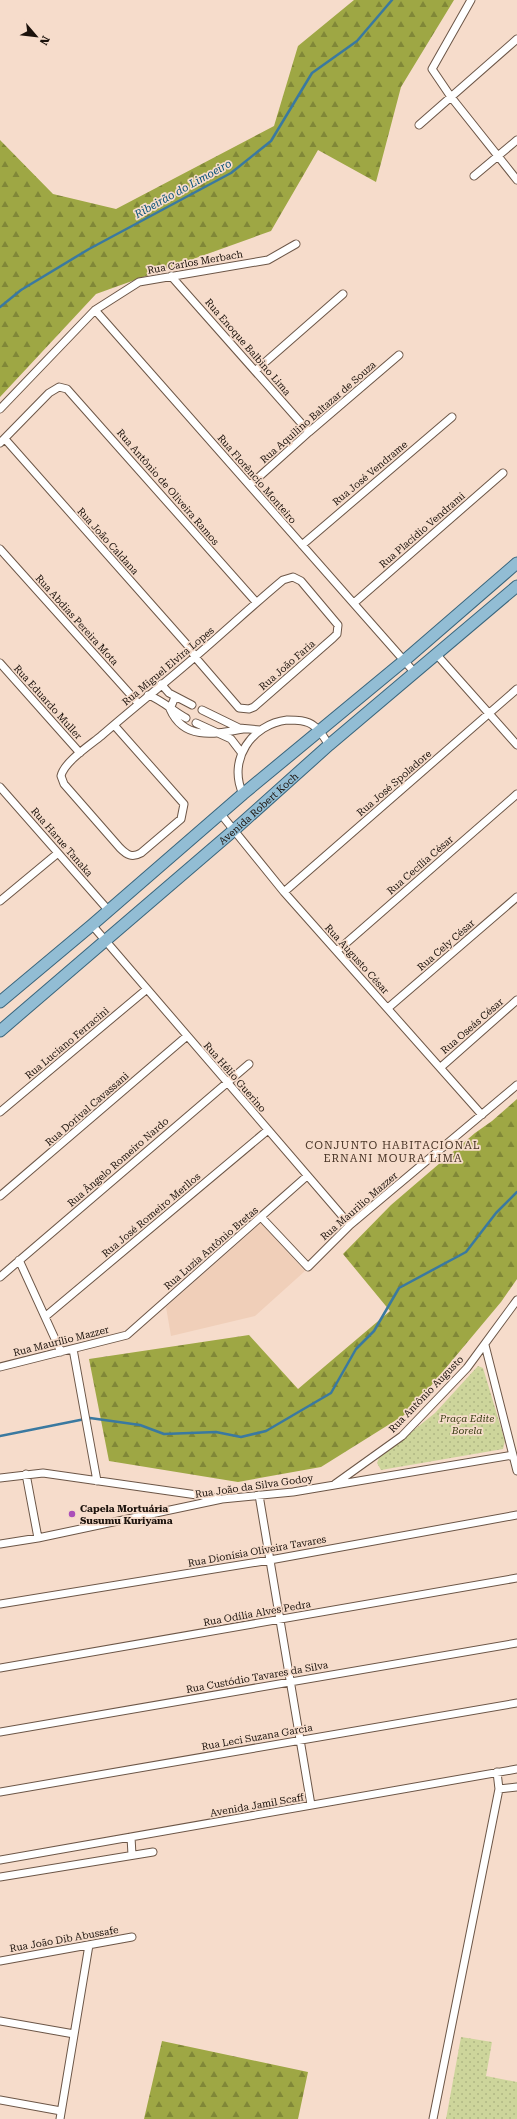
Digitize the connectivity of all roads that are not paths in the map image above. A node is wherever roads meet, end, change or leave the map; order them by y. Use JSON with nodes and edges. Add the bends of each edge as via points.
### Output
{"nodes":[{"id":1,"x":471,"y":0,"type":"edge"},
{"id":2,"x":517,"y":39,"type":"edge"},
{"id":3,"x":451,"y":97,"type":"junction"},
{"id":4,"x":419,"y":125,"type":"dead end"},
{"id":5,"x":517,"y":140,"type":"edge"},
{"id":6,"x":498,"y":156,"type":"junction"},
{"id":7,"x":474,"y":176,"type":"dead end"},
{"id":8,"x":517,"y":180,"type":"edge"},
{"id":9,"x":296,"y":244,"type":"dead end"},
{"id":10,"x":172,"y":276,"type":"junction"},
{"id":11,"x":344,"y":294,"type":"dead end"},
{"id":12,"x":95,"y":310,"type":"junction"},
{"id":13,"x":399,"y":355,"type":"dead end"},
{"id":14,"x":255,"y":371,"type":"junction"},
{"id":15,"x":0,"y":409,"type":"edge"},
{"id":16,"x":452,"y":417,"type":"dead end"},
{"id":17,"x":309,"y":432,"type":"junction"},
{"id":18,"x":2,"y":441,"type":"edge"},
{"id":19,"x":503,"y":473,"type":"dead end"},
{"id":20,"x":250,"y":485,"type":"junction"},
{"id":21,"x":302,"y":545,"type":"junction"},
{"id":22,"x":0,"y":549,"type":"edge"},
{"id":23,"x":517,"y":563,"type":"edge"},
{"id":24,"x":517,"y":586,"type":"edge"},
{"id":25,"x":256,"y":602,"type":"junction"},
{"id":26,"x":354,"y":603,"type":"junction"},
{"id":27,"x":338,"y":630,"type":"joint"},
{"id":28,"x":437,"y":655,"type":"junction"},
{"id":29,"x":195,"y":657,"type":"junction"},
{"id":30,"x":405,"y":660,"type":"junction"},
{"id":31,"x":0,"y":663,"type":"edge"},
{"id":32,"x":415,"y":673,"type":"junction"},
{"id":33,"x":162,"y":684,"type":"junction"},
{"id":34,"x":517,"y":689,"type":"edge"},
{"id":35,"x":148,"y":695,"type":"junction"},
{"id":36,"x":175,"y":697,"type":"junction"},
{"id":37,"x":138,"y":703,"type":"junction"},
{"id":38,"x":192,"y":705,"type":"dead end"},
{"id":39,"x":170,"y":709,"type":"junction"},
{"id":40,"x":202,"y":710,"type":"dead end"},
{"id":41,"x":244,"y":710,"type":"joint"},
{"id":42,"x":489,"y":713,"type":"junction"},
{"id":43,"x":186,"y":718,"type":"dead end"},
{"id":44,"x":196,"y":723,"type":"dead end"},
{"id":45,"x":114,"y":725,"type":"junction"},
{"id":46,"x":243,"y":729,"type":"junction"},
{"id":47,"x":260,"y":730,"type":"junction"},
{"id":48,"x":319,"y":730,"type":"junction"},
{"id":49,"x":218,"y":733,"type":"junction"},
{"id":50,"x":329,"y":745,"type":"junction"},
{"id":51,"x":517,"y":745,"type":"edge"},
{"id":52,"x":241,"y":752,"type":"junction"},
{"id":53,"x":80,"y":753,"type":"junction"},
{"id":54,"x":0,"y":787,"type":"edge"},
{"id":55,"x":243,"y":794,"type":"junction"},
{"id":56,"x":517,"y":794,"type":"edge"},
{"id":57,"x":220,"y":813,"type":"junction"},
{"id":58,"x":233,"y":831,"type":"junction"},
{"id":59,"x":58,"y":853,"type":"junction"},
{"id":60,"x":284,"y":892,"type":"junction"},
{"id":61,"x":517,"y":897,"type":"edge"},
{"id":62,"x":0,"y":900,"type":"edge"},
{"id":63,"x":109,"y":911,"type":"junction"},
{"id":64,"x":92,"y":925,"type":"junction"},
{"id":65,"x":106,"y":941,"type":"junction"},
{"id":66,"x":337,"y":951,"type":"junction"},
{"id":67,"x":147,"y":990,"type":"junction"},
{"id":68,"x":517,"y":1000,"type":"edge"},
{"id":69,"x":0,"y":1002,"type":"edge"},
{"id":70,"x":388,"y":1008,"type":"junction"},
{"id":71,"x":0,"y":1031,"type":"edge"},
{"id":72,"x":187,"y":1036,"type":"junction"},
{"id":73,"x":249,"y":1064,"type":"dead end"},
{"id":74,"x":441,"y":1067,"type":"junction"},
{"id":75,"x":226,"y":1082,"type":"junction"},
{"id":76,"x":517,"y":1085,"type":"edge"},
{"id":77,"x":0,"y":1112,"type":"edge"},
{"id":78,"x":482,"y":1115,"type":"junction"},
{"id":79,"x":268,"y":1130,"type":"junction"},
{"id":80,"x":307,"y":1176,"type":"junction"},
{"id":81,"x":0,"y":1196,"type":"edge"},
{"id":82,"x":261,"y":1217,"type":"junction"},
{"id":83,"x":350,"y":1225,"type":"junction"},
{"id":84,"x":19,"y":1260,"type":"junction"},
{"id":85,"x":0,"y":1277,"type":"edge"},
{"id":86,"x":517,"y":1300,"type":"edge"},
{"id":87,"x":46,"y":1316,"type":"junction"},
{"id":88,"x":127,"y":1335,"type":"joint"},
{"id":89,"x":484,"y":1345,"type":"junction"},
{"id":90,"x":73,"y":1349,"type":"junction"},
{"id":91,"x":61,"y":1352,"type":"junction"},
{"id":92,"x":0,"y":1367,"type":"edge"},
{"id":93,"x":513,"y":1455,"type":"junction"},
{"id":94,"x":517,"y":1470,"type":"edge"},
{"id":95,"x":26,"y":1474,"type":"junction"},
{"id":96,"x":0,"y":1478,"type":"edge"},
{"id":97,"x":98,"y":1481,"type":"junction"},
{"id":98,"x":333,"y":1485,"type":"junction"},
{"id":99,"x":259,"y":1495,"type":"junction"},
{"id":100,"x":222,"y":1499,"type":"junction"},
{"id":101,"x":517,"y":1515,"type":"edge"},
{"id":102,"x":38,"y":1538,"type":"junction"},
{"id":103,"x":0,"y":1544,"type":"edge"},
{"id":104,"x":270,"y":1560,"type":"junction"},
{"id":105,"x":517,"y":1578,"type":"edge"},
{"id":106,"x":0,"y":1604,"type":"edge"},
{"id":107,"x":279,"y":1620,"type":"junction"},
{"id":108,"x":517,"y":1643,"type":"edge"},
{"id":109,"x":0,"y":1668,"type":"edge"},
{"id":110,"x":290,"y":1681,"type":"junction"},
{"id":111,"x":517,"y":1703,"type":"edge"},
{"id":112,"x":0,"y":1732,"type":"edge"},
{"id":113,"x":300,"y":1740,"type":"junction"},
{"id":114,"x":517,"y":1769,"type":"edge"},
{"id":115,"x":497,"y":1772,"type":"junction"},
{"id":116,"x":517,"y":1787,"type":"edge"},
{"id":117,"x":499,"y":1789,"type":"junction"},
{"id":118,"x":0,"y":1792,"type":"edge"},
{"id":119,"x":311,"y":1806,"type":"junction"},
{"id":120,"x":131,"y":1837,"type":"junction"},
{"id":121,"x":153,"y":1852,"type":"dead end"},
{"id":122,"x":132,"y":1855,"type":"junction"},
{"id":123,"x":0,"y":1860,"type":"edge"},
{"id":124,"x":0,"y":1877,"type":"edge"},
{"id":125,"x":132,"y":1937,"type":"dead end"},
{"id":126,"x":89,"y":1945,"type":"junction"},
{"id":127,"x":0,"y":1961,"type":"edge"},
{"id":128,"x":0,"y":2021,"type":"edge"},
{"id":129,"x":74,"y":2034,"type":"junction"},
{"id":130,"x":0,"y":2100,"type":"edge"},
{"id":131,"x":61,"y":2110,"type":"junction"},
{"id":132,"x":60,"y":2119,"type":"edge"},
{"id":133,"x":433,"y":2119,"type":"edge"}],
"edges":[{"from":1,"to":3,"type":"street","via":[[432,69]]},
{"from":2,"to":3,"type":"street"},
{"from":3,"to":4,"type":"street"},
{"from":3,"to":6,"type":"street"},
{"from":5,"to":6,"type":"street"},
{"from":6,"to":7,"type":"street"},
{"from":6,"to":8,"type":"street"},
{"from":9,"to":10,"type":"street","name":"Rua Carlos Merbach","via":[[268,260]]},
{"from":10,"to":12,"type":"street","name":"Rua Carlos Merbach","via":[[139,282]]},
{"from":10,"to":14,"type":"street","name":"Rua Enoque Balbino Lima"},
{"from":11,"to":14,"type":"street"},
{"from":12,"to":15,"type":"street","name":"Rua Carlos Merbach"},
{"from":12,"to":20,"type":"street","name":"Rua Florêncio Monteiro"},
{"from":13,"to":17,"type":"street","name":"Rua Aquilino Baltazar de Souza"},
{"from":14,"to":17,"type":"street","name":"Rua Enoque Balbino Lima"},
{"from":16,"to":21,"type":"street","name":"Rua José Vendrame"},
{"from":17,"to":20,"type":"street","name":"Rua Aquilino Baltazar de Souza"},
{"from":18,"to":25,"type":"street","name":"Rua Antônio de Oliveira Ramos","via":[[49,393],[55,388],[63,387]]},
{"from":18,"to":29,"type":"street","name":"Rua João Caldana","via":[[190,648]]},
{"from":19,"to":26,"type":"street","name":"Rua Placídio Vendrami"},
{"from":20,"to":21,"type":"street","name":"Rua Florêncio Monteiro"},
{"from":21,"to":26,"type":"street","name":"Rua Florêncio Monteiro"},
{"from":22,"to":37,"type":"street","name":"Rua Abdias Pereira Mota"},
{"from":23,"to":30,"type":"main road","name":"Avenida Robert Koch"},
{"from":24,"to":28,"type":"main road","name":"Avenida Robert Koch"},
{"from":25,"to":27,"type":"street","name":"Rua Miguel Elvira Lopes","via":[[283,580],[293,577],[301,581],[336,620]]},
{"from":25,"to":29,"type":"street","name":"Rua Miguel Elvira Lopes"},
{"from":26,"to":30,"type":"street","name":"Rua Florêncio Monteiro"},
{"from":27,"to":41,"type":"street","name":"Rua João Faria","via":[[333,638],[254,707]]},
{"from":28,"to":32,"type":"main road","name":"Avenida Robert Koch"},
{"from":28,"to":42,"type":"street"},
{"from":29,"to":33,"type":"street","name":"Rua Miguel Elvira Lopes"},
{"from":29,"to":41,"type":"street","name":"Rua João Caldana","via":[[236,706]]},
{"from":30,"to":32,"type":"street","name":"Rua Florêncio Monteiro"},
{"from":30,"to":48,"type":"main road","name":"Avenida Robert Koch"},
{"from":31,"to":53,"type":"street","name":"Rua Eduardo Muller"},
{"from":32,"to":50,"type":"main road","name":"Avenida Robert Koch"},
{"from":33,"to":35,"type":"street","name":"Rua Miguel Elvira Lopes"},
{"from":33,"to":36,"type":"street","via":[[167,692]]},
{"from":34,"to":42,"type":"street","name":"Rua José Spoladore"},
{"from":35,"to":37,"type":"street","name":"Rua Miguel Elvira Lopes"},
{"from":35,"to":39,"type":"street"},
{"from":36,"to":38,"type":"street"},
{"from":36,"to":39,"type":"street"},
{"from":37,"to":45,"type":"street","name":"Rua Miguel Elvira Lopes"},
{"from":39,"to":43,"type":"street"},
{"from":39,"to":49,"type":"street","via":[[175,720],[182,726],[197,733]]},
{"from":40,"to":46,"type":"street"},
{"from":42,"to":51,"type":"street"},
{"from":42,"to":60,"type":"street","name":"Rua José Spoladore"},
{"from":44,"to":49,"type":"street"},
{"from":45,"to":53,"type":"street","name":"Rua Miguel Elvira Lopes"},
{"from":45,"to":53,"type":"street","name":"Rua Miguel Elvira Lopes","via":[[182,800],[184,808],[181,819],[141,853],[135,856],[128,855],[64,784],[61,776],[65,767]]},
{"from":46,"to":47,"type":"street"},
{"from":46,"to":49,"type":"street"},
{"from":47,"to":48,"type":"street","via":[[280,721],[294,720],[306,722]]},
{"from":47,"to":52,"type":"street"},
{"from":48,"to":50,"type":"street"},
{"from":48,"to":55,"type":"main road","name":"Avenida Robert Koch"},
{"from":49,"to":52,"type":"street","via":[[234,741]]},
{"from":50,"to":58,"type":"main road","name":"Avenida Robert Koch"},
{"from":52,"to":55,"type":"street","via":[[239,781]]},
{"from":54,"to":59,"type":"street","name":"Rua Harue Tanaka"},
{"from":55,"to":57,"type":"main road","name":"Avenida Robert Koch"},
{"from":56,"to":66,"type":"street","name":"Rua Cecília César"},
{"from":57,"to":58,"type":"street","name":"Rua Augusto César"},
{"from":57,"to":63,"type":"main road","name":"Avenida Robert Koch"},
{"from":58,"to":60,"type":"street","name":"Rua Augusto César"},
{"from":58,"to":65,"type":"main road","name":"Avenida Robert Koch"},
{"from":59,"to":62,"type":"street"},
{"from":59,"to":63,"type":"street","name":"Rua Harue Tanaka"},
{"from":60,"to":66,"type":"street","name":"Rua Augusto César"},
{"from":61,"to":70,"type":"street","name":"Rua Cely César"},
{"from":63,"to":64,"type":"main road","name":"Avenida Robert Koch"},
{"from":64,"to":65,"type":"street","name":"Rua Hélio Guerino"},
{"from":64,"to":69,"type":"main road","name":"Avenida Robert Koch"},
{"from":65,"to":67,"type":"street","name":"Rua Hélio Guerino"},
{"from":65,"to":71,"type":"main road","name":"Avenida Robert Koch"},
{"from":66,"to":70,"type":"street","name":"Rua Augusto César"},
{"from":67,"to":72,"type":"street","name":"Rua Hélio Guerino"},
{"from":67,"to":77,"type":"street","name":"Rua Luciano Ferracini"},
{"from":68,"to":74,"type":"street","name":"Rua Oseás César"},
{"from":70,"to":74,"type":"street","name":"Rua Augusto César"},
{"from":72,"to":75,"type":"street","name":"Rua Hélio Guerino"},
{"from":72,"to":81,"type":"street","name":"Rua Dorival Cavassani"},
{"from":73,"to":75,"type":"street","name":"Rua Ângelo Romeiro Nardo"},
{"from":74,"to":78,"type":"street","name":"Rua Augusto César"},
{"from":75,"to":79,"type":"street","name":"Rua Hélio Guerino"},
{"from":75,"to":84,"type":"street","name":"Rua Ângelo Romeiro Nardo"},
{"from":76,"to":78,"type":"street","name":"Rua Maurilio Mazzer"},
{"from":78,"to":83,"type":"street","name":"Rua Maurilio Mazzer"},
{"from":79,"to":80,"type":"street","name":"Rua Hélio Guerino"},
{"from":79,"to":87,"type":"street","name":"Rua José Romeiro Merllos"},
{"from":80,"to":82,"type":"street","name":"Rua Luzia Antônio Bretas"},
{"from":80,"to":83,"type":"street","name":"Rua Hélio Guerino"},
{"from":82,"to":83,"type":"street","name":"Rua Maurilio Mazzer","via":[[308,1267]]},
{"from":82,"to":88,"type":"street","name":"Rua Luzia Antônio Bretas"},
{"from":84,"to":85,"type":"street","name":"Rua Ângelo Romeiro Nardo"},
{"from":84,"to":87,"type":"street"},
{"from":86,"to":89,"type":"street","name":"Rua Antônio Augusto"},
{"from":87,"to":91,"type":"street"},
{"from":88,"to":90,"type":"street","name":"Rua Maurílio Mazzer"},
{"from":89,"to":93,"type":"street"},
{"from":89,"to":98,"type":"street","name":"Rua Antônio Augusto","via":[[467,1368],[402,1436]]},
{"from":90,"to":91,"type":"street","name":"Rua Maurílio Mazzer"},
{"from":90,"to":97,"type":"street"},
{"from":91,"to":92,"type":"street","name":"Rua Maurílio Mazzer"},
{"from":93,"to":94,"type":"street"},
{"from":93,"to":98,"type":"street","name":"Rua João da Silva Godoy"},
{"from":95,"to":96,"type":"street"},
{"from":95,"to":97,"type":"street","via":[[43,1472]]},
{"from":95,"to":102,"type":"street"},
{"from":97,"to":100,"type":"street"},
{"from":98,"to":99,"type":"street","name":"Rua João da Silva Godoy"},
{"from":99,"to":100,"type":"street","name":"Rua João da Silva Godoy"},
{"from":99,"to":104,"type":"street"},
{"from":100,"to":102,"type":"street","name":"Rua João da Silva Godoy"},
{"from":101,"to":104,"type":"street","name":"Rua Dionísia Oliveira Tavares"},
{"from":102,"to":103,"type":"street","name":"Rua João da Silva Godoy"},
{"from":104,"to":106,"type":"street","name":"Rua Dionísia Oliveira Tavares"},
{"from":104,"to":107,"type":"street"},
{"from":105,"to":107,"type":"street","name":"Rua Odília Alves Pedra"},
{"from":107,"to":109,"type":"street","name":"Rua Odília Alves Pedra"},
{"from":107,"to":110,"type":"street"},
{"from":108,"to":110,"type":"street","name":"Rua Custódio Tavares da Silva"},
{"from":110,"to":112,"type":"street","name":"Rua Custódio Tavares da Silva"},
{"from":110,"to":113,"type":"street"},
{"from":111,"to":113,"type":"street","name":"Rua Leci Suzana Garcia"},
{"from":113,"to":118,"type":"street","name":"Rua Leci Suzana Garcia"},
{"from":113,"to":119,"type":"street"},
{"from":114,"to":115,"type":"street","name":"Avenida Jamil Scaff"},
{"from":115,"to":117,"type":"street"},
{"from":115,"to":119,"type":"street","name":"Avenida Jamil Scaff"},
{"from":116,"to":117,"type":"street"},
{"from":117,"to":133,"type":"street"},
{"from":119,"to":120,"type":"street","name":"Avenida Jamil Scaff"},
{"from":120,"to":122,"type":"street"},
{"from":120,"to":123,"type":"street","name":"Avenida Jamil Scaff"},
{"from":121,"to":122,"type":"street"},
{"from":122,"to":124,"type":"street"},
{"from":125,"to":126,"type":"street","name":"Rua João Dib Abussafe"},
{"from":126,"to":127,"type":"street","name":"Rua João Dib Abussafe"},
{"from":126,"to":129,"type":"street"},
{"from":128,"to":129,"type":"street"},
{"from":129,"to":131,"type":"street"},
{"from":130,"to":131,"type":"street"},
{"from":131,"to":132,"type":"street"}]}
